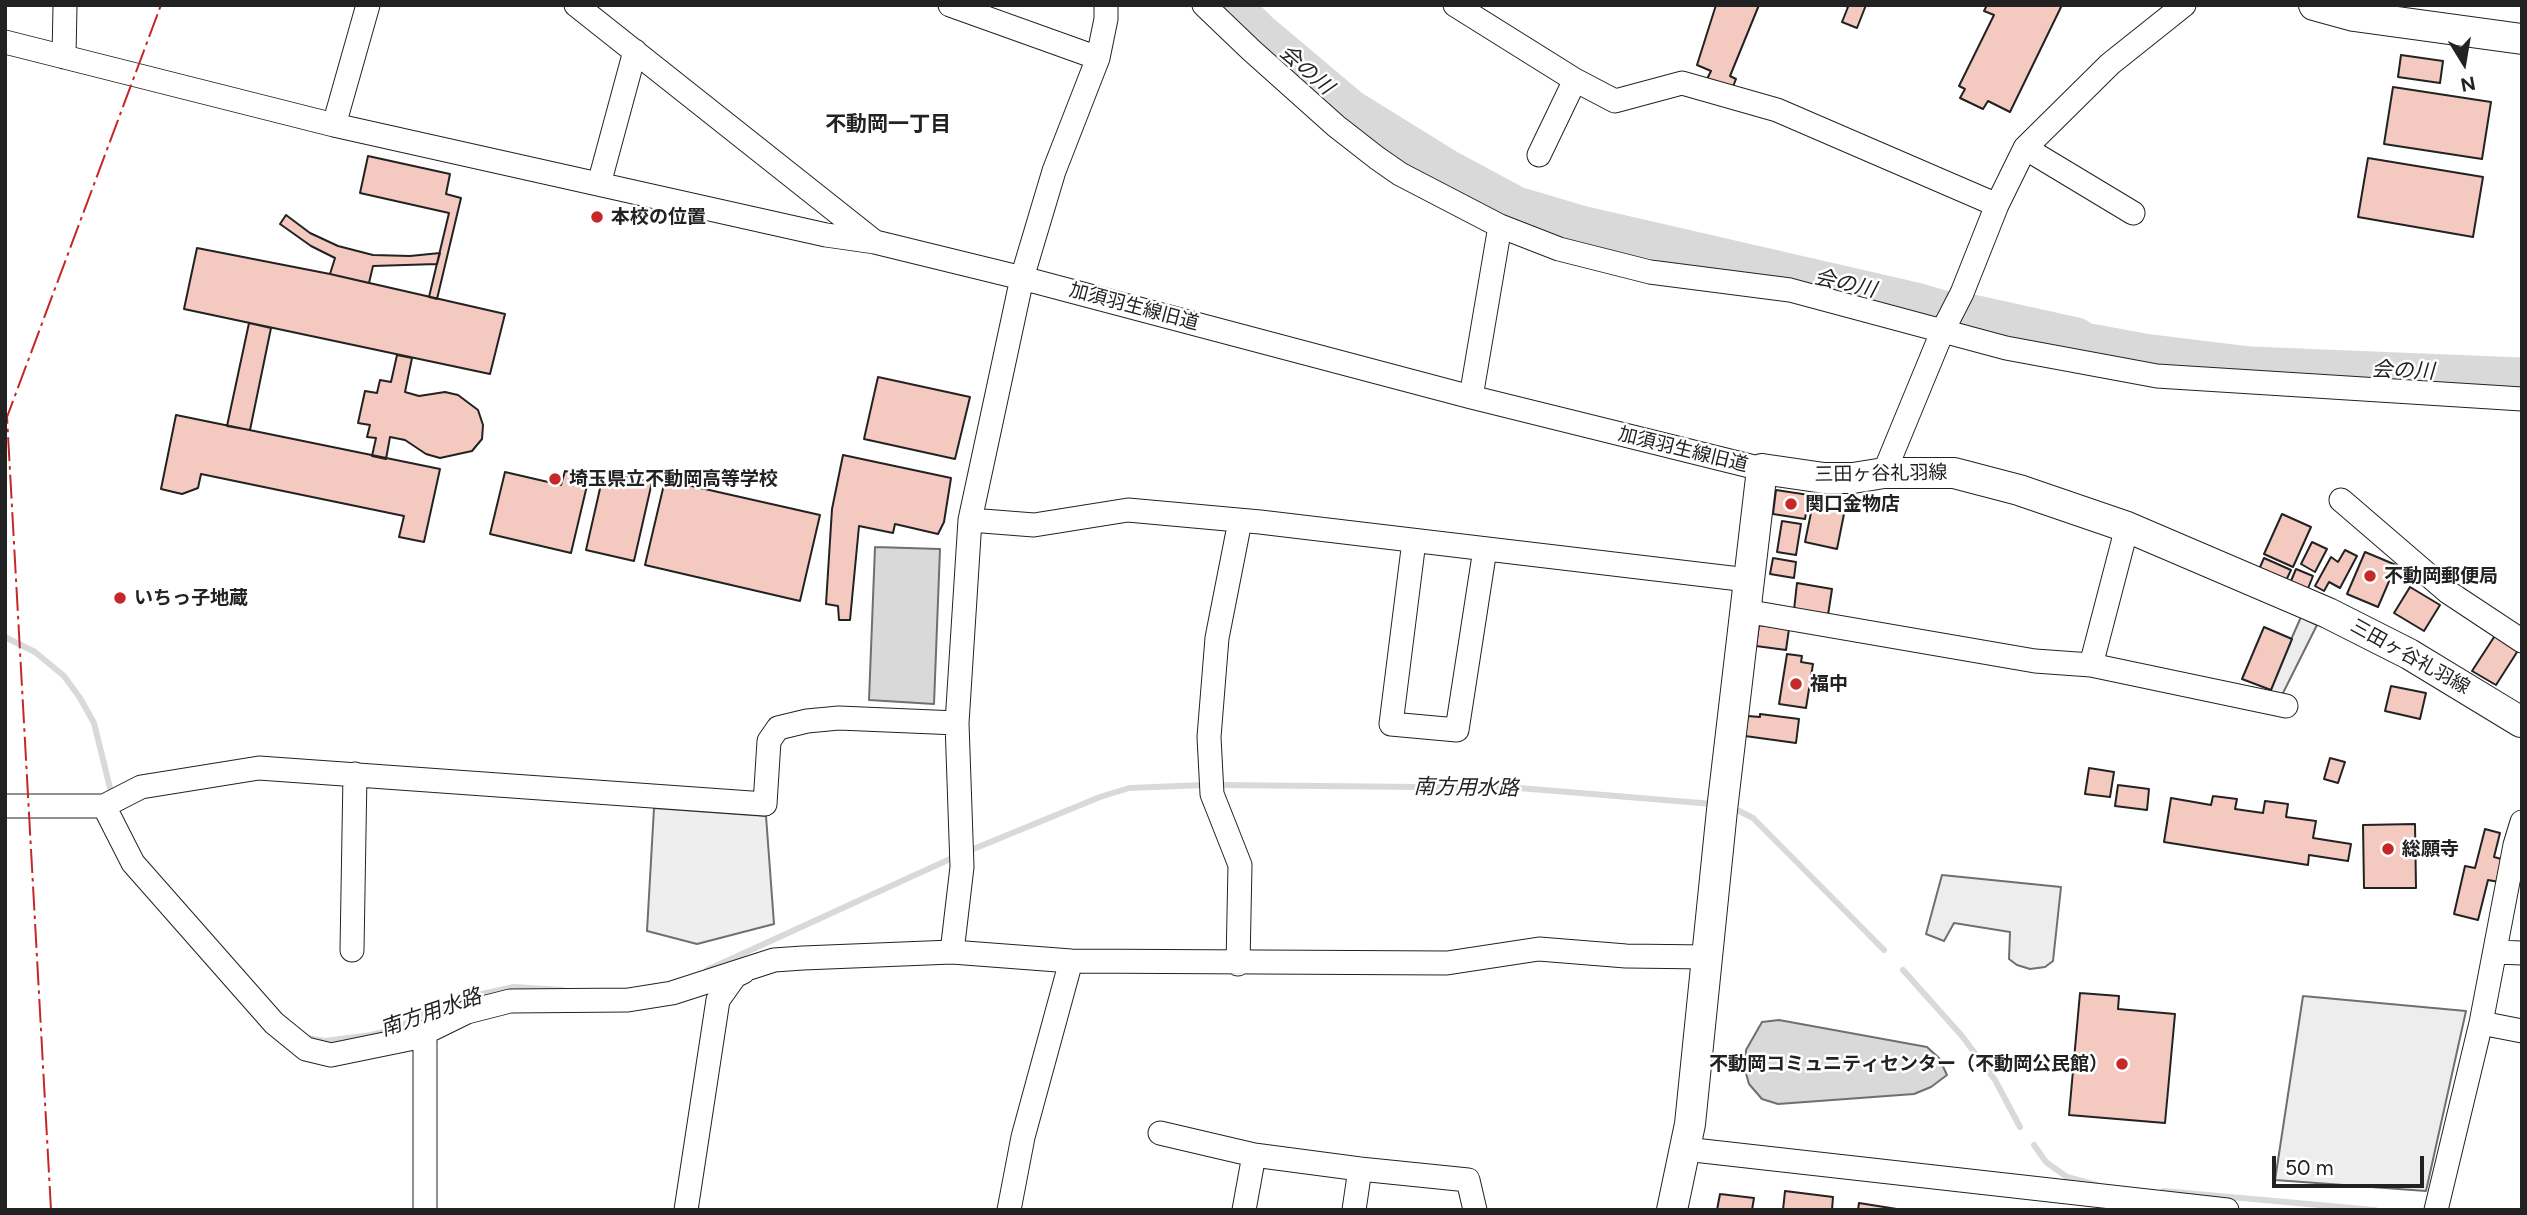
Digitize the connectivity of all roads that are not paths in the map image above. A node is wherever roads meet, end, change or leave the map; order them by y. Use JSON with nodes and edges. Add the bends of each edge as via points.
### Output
{"nodes":[{"id":1,"x":65,"y":5,"type":"edge"},
{"id":2,"x":368,"y":5,"type":"edge"},
{"id":3,"x":576,"y":5,"type":"edge"},
{"id":4,"x":950,"y":5,"type":"edge"},
{"id":5,"x":1106,"y":5,"type":"edge"},
{"id":6,"x":1204,"y":5,"type":"edge"},
{"id":7,"x":1455,"y":5,"type":"edge"},
{"id":8,"x":2184,"y":5,"type":"edge"},
{"id":9,"x":2314,"y":5,"type":"edge"},
{"id":10,"x":2522,"y":39,"type":"edge"},
{"id":11,"x":5,"y":42,"type":"edge"},
{"id":12,"x":635,"y":51,"type":"junction"},
{"id":13,"x":64,"y":57,"type":"junction"},
{"id":14,"x":1098,"y":58,"type":"junction"},
{"id":15,"x":1575,"y":80,"type":"junction"},
{"id":16,"x":334,"y":125,"type":"junction"},
{"id":17,"x":2025,"y":148,"type":"junction"},
{"id":18,"x":1539,"y":155,"type":"dead end"},
{"id":19,"x":599,"y":184,"type":"junction"},
{"id":20,"x":1997,"y":205,"type":"junction"},
{"id":21,"x":2133,"y":213,"type":"dead end"},
{"id":22,"x":1500,"y":226,"type":"junction"},
{"id":23,"x":876,"y":242,"type":"junction"},
{"id":24,"x":1023,"y":278,"type":"junction"},
{"id":25,"x":1949,"y":317,"type":"junction"},
{"id":26,"x":1471,"y":397,"type":"junction"},
{"id":27,"x":2522,"y":399,"type":"edge"},
{"id":28,"x":1762,"y":469,"type":"junction"},
{"id":29,"x":1884,"y":472,"type":"junction"},
{"id":30,"x":2341,"y":500,"type":"dead end"},
{"id":31,"x":971,"y":520,"type":"junction"},
{"id":32,"x":1240,"y":520,"type":"junction"},
{"id":33,"x":2127,"y":527,"type":"junction"},
{"id":34,"x":1414,"y":541,"type":"junction"},
{"id":35,"x":1485,"y":549,"type":"junction"},
{"id":36,"x":1748,"y":580,"type":"junction"},
{"id":37,"x":1745,"y":611,"type":"junction"},
{"id":38,"x":2522,"y":641,"type":"edge"},
{"id":39,"x":2091,"y":665,"type":"junction"},
{"id":40,"x":2286,"y":706,"type":"dead end"},
{"id":41,"x":2521,"y":722,"type":"edge"},
{"id":42,"x":957,"y":723,"type":"junction"},
{"id":43,"x":355,"y":774,"type":"junction"},
{"id":44,"x":110,"y":803,"type":"junction"},
{"id":45,"x":5,"y":806,"type":"edge"},
{"id":46,"x":2522,"y":822,"type":"edge"},
{"id":47,"x":352,"y":950,"type":"dead end"},
{"id":48,"x":952,"y":952,"type":"junction"},
{"id":49,"x":2495,"y":952,"type":"junction"},
{"id":50,"x":2522,"y":953,"type":"edge"},
{"id":51,"x":1708,"y":957,"type":"junction"},
{"id":52,"x":1071,"y":961,"type":"junction"},
{"id":53,"x":1238,"y":964,"type":"junction"},
{"id":54,"x":755,"y":965,"type":"junction"},
{"id":55,"x":2481,"y":1023,"type":"junction"},
{"id":56,"x":2522,"y":1031,"type":"edge"},
{"id":57,"x":425,"y":1032,"type":"junction"},
{"id":58,"x":1160,"y":1133,"type":"dead end"},
{"id":59,"x":1685,"y":1149,"type":"junction"},
{"id":60,"x":1254,"y":1155,"type":"junction"},
{"id":61,"x":1360,"y":1169,"type":"junction"},
{"id":62,"x":2436,"y":1208,"type":"edge"},
{"id":63,"x":425,"y":1210,"type":"edge"},
{"id":64,"x":686,"y":1210,"type":"edge"},
{"id":65,"x":1009,"y":1210,"type":"edge"},
{"id":66,"x":1244,"y":1210,"type":"edge"},
{"id":67,"x":1354,"y":1210,"type":"edge"},
{"id":68,"x":1475,"y":1210,"type":"edge"},
{"id":69,"x":1672,"y":1210,"type":"edge"},
{"id":70,"x":2227,"y":1210,"type":"edge"}],
"edges":[{"from":1,"to":13,"type":"street"},
{"from":2,"to":16,"type":"street"},
{"from":3,"to":12,"type":"street","name":"加須羽生線旧道"},
{"from":4,"to":14,"type":"street"},
{"from":5,"to":14,"type":"street"},
{"from":6,"to":22,"type":"street","via":[[1377,158]]},
{"from":7,"to":15,"type":"street"},
{"from":8,"to":17,"type":"street","via":[[2110,64]]},
{"from":9,"to":10,"type":"main road","via":[[2354,16]]},
{"from":11,"to":13,"type":"street"},
{"from":12,"to":19,"type":"street"},
{"from":12,"to":23,"type":"street","name":"加須羽生線旧道"},
{"from":13,"to":16,"type":"street"},
{"from":14,"to":24,"type":"street","via":[[1054,171]]},
{"from":15,"to":18,"type":"street"},
{"from":15,"to":20,"type":"street","via":[[1615,102],[1682,83],[1777,110]]},
{"from":16,"to":19,"type":"street"},
{"from":17,"to":20,"type":"street"},
{"from":17,"to":21,"type":"street"},
{"from":19,"to":23,"type":"street","via":[[825,235]]},
{"from":20,"to":25,"type":"street"},
{"from":22,"to":25,"type":"street","via":[[1559,249],[1650,272]]},
{"from":22,"to":26,"type":"street"},
{"from":23,"to":24,"type":"street","name":"加須羽生線旧道"},
{"from":24,"to":26,"type":"street","name":"加須羽生線旧道"},
{"from":24,"to":31,"type":"street"},
{"from":25,"to":27,"type":"street","via":[[2006,348],[2157,376]]},
{"from":25,"to":29,"type":"street"},
{"from":26,"to":28,"type":"street","name":"加須羽生線旧道"},
{"from":28,"to":29,"type":"main road","name":"三田ヶ谷礼羽線","via":[[1824,478]]},
{"from":28,"to":36,"type":"main road"},
{"from":29,"to":33,"type":"main road","name":"三田ヶ谷礼羽線","via":[[1954,473]]},
{"from":30,"to":38,"type":"street","via":[[2448,592]]},
{"from":31,"to":32,"type":"street","via":[[1034,525],[1128,510]]},
{"from":31,"to":42,"type":"street"},
{"from":32,"to":34,"type":"street"},
{"from":32,"to":53,"type":"street","via":[[1217,638],[1209,737],[1211,785],[1240,864]]},
{"from":33,"to":39,"type":"street"},
{"from":33,"to":41,"type":"main road","name":"三田ヶ谷礼羽線","via":[[2328,613],[2409,654]]},
{"from":34,"to":35,"type":"street"},
{"from":34,"to":35,"type":"street","via":[[1391,724],[1457,730]]},
{"from":35,"to":36,"type":"street"},
{"from":36,"to":37,"type":"main road"},
{"from":37,"to":39,"type":"street","via":[[2035,661]]},
{"from":37,"to":51,"type":"main road"},
{"from":39,"to":40,"type":"street"},
{"from":42,"to":43,"type":"street","via":[[839,718],[778,728],[769,741],[765,804]]},
{"from":42,"to":48,"type":"street","via":[[961,854]]},
{"from":43,"to":44,"type":"street","via":[[259,768],[141,787]]},
{"from":43,"to":47,"type":"street"},
{"from":44,"to":45,"type":"street"},
{"from":44,"to":57,"type":"street","via":[[133,863],[274,1023],[306,1049],[331,1055]]},
{"from":46,"to":49,"type":"street"},
{"from":48,"to":52,"type":"street"},
{"from":48,"to":54,"type":"street","via":[[803,958]]},
{"from":49,"to":50,"type":"street"},
{"from":49,"to":55,"type":"street"},
{"from":51,"to":53,"type":"street","via":[[1539,949],[1447,963]]},
{"from":51,"to":59,"type":"main road"},
{"from":52,"to":53,"type":"street"},
{"from":52,"to":65,"type":"street","via":[[1023,1137]]},
{"from":54,"to":57,"type":"street","via":[[671,993],[628,1000],[510,1001],[467,1012]]},
{"from":54,"to":64,"type":"street","via":[[735,976],[718,1000]]},
{"from":55,"to":56,"type":"street"},
{"from":55,"to":62,"type":"street"},
{"from":57,"to":63,"type":"street"},
{"from":58,"to":60,"type":"street"},
{"from":59,"to":69,"type":"main road"},
{"from":59,"to":70,"type":"street"},
{"from":60,"to":61,"type":"street"},
{"from":60,"to":66,"type":"street"},
{"from":61,"to":67,"type":"street"},
{"from":61,"to":68,"type":"street","via":[[1468,1180]]}]}
